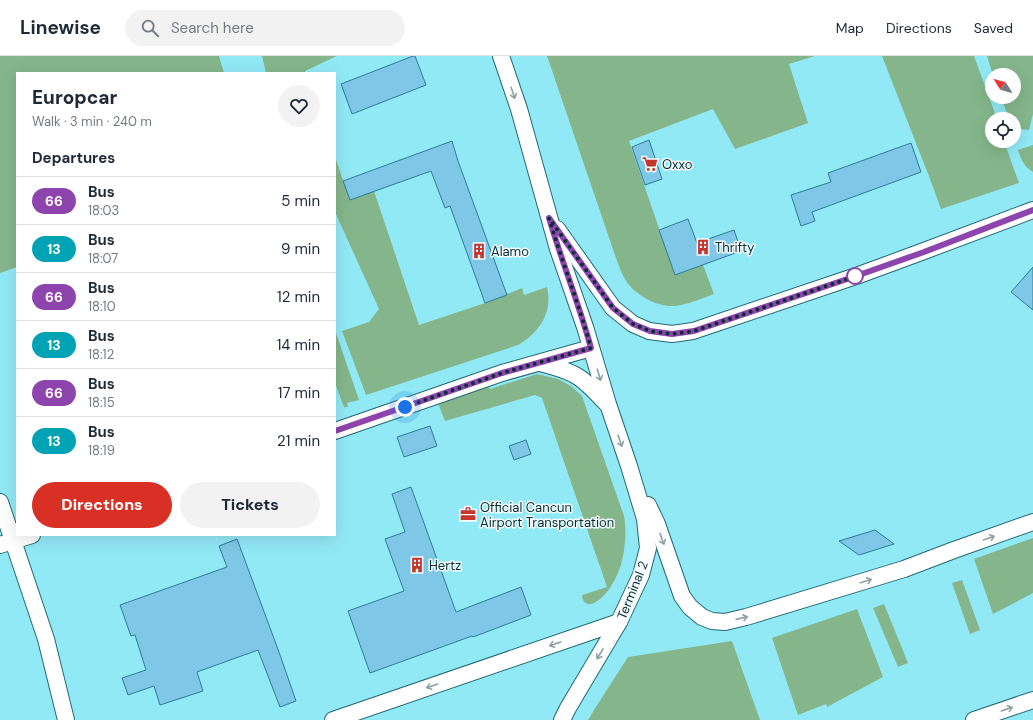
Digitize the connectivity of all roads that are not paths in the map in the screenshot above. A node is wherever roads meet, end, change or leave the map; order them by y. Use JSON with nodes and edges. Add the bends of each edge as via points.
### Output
{"nodes":[{"id":1,"x":501,"y":56,"type":"edge"},
{"id":2,"x":1033,"y":210,"type":"edge"},
{"id":3,"x":549,"y":218,"type":"junction"},
{"id":4,"x":591,"y":348,"type":"junction"},
{"id":5,"x":540,"y":363,"type":"junction"},
{"id":6,"x":608,"y":404,"type":"junction"},
{"id":7,"x":336,"y":431,"type":"edge"},
{"id":8,"x":629,"y":466,"type":"junction"},
{"id":9,"x":0,"y":502,"type":"edge"},
{"id":10,"x":1033,"y":522,"type":"edge"},
{"id":11,"x":29,"y":536,"type":"edge"},
{"id":12,"x":7,"y":543,"type":"edge"},
{"id":13,"x":619,"y":622,"type":"junction"},
{"id":14,"x":1033,"y":700,"type":"edge"},
{"id":15,"x":978,"y":719,"type":"edge"},
{"id":16,"x":66,"y":720,"type":"edge"},
{"id":17,"x":333,"y":720,"type":"edge"},
{"id":18,"x":562,"y":720,"type":"edge"}],
"edges":[{"from":1,"to":3,"type":"street","name":"Terminal 2","one_way":true,"via":[[519,109]]},
{"from":2,"to":3,"type":"street","via":[[852,277],[694,331],[672,334],[650,331],[633,324],[613,308]]},
{"from":3,"to":4,"type":"street","name":"Terminal 2"},
{"from":4,"to":5,"type":"street"},
{"from":4,"to":6,"type":"street","name":"Terminal 2","one_way":true},
{"from":5,"to":6,"type":"street","via":[[574,374]]},
{"from":5,"to":7,"type":"street","via":[[502,373]]},
{"from":6,"to":8,"type":"street","name":"Terminal 2","one_way":true},
{"from":8,"to":10,"type":"street","one_way":true,"via":[[656,524],[682,596],[690,607],[712,621],[725,622],[746,618],[904,569]]},
{"from":8,"to":13,"type":"street","name":"Terminal 2","via":[[645,519],[648,548],[641,575]]},
{"from":9,"to":12,"type":"street"},
{"from":11,"to":12,"type":"street"},
{"from":12,"to":16,"type":"street","via":[[46,639]]},
{"from":13,"to":17,"type":"street","one_way":true},
{"from":13,"to":18,"type":"street","name":"Terminal 2","one_way":true},
{"from":15,"to":14,"type":"street","one_way":true}]}
